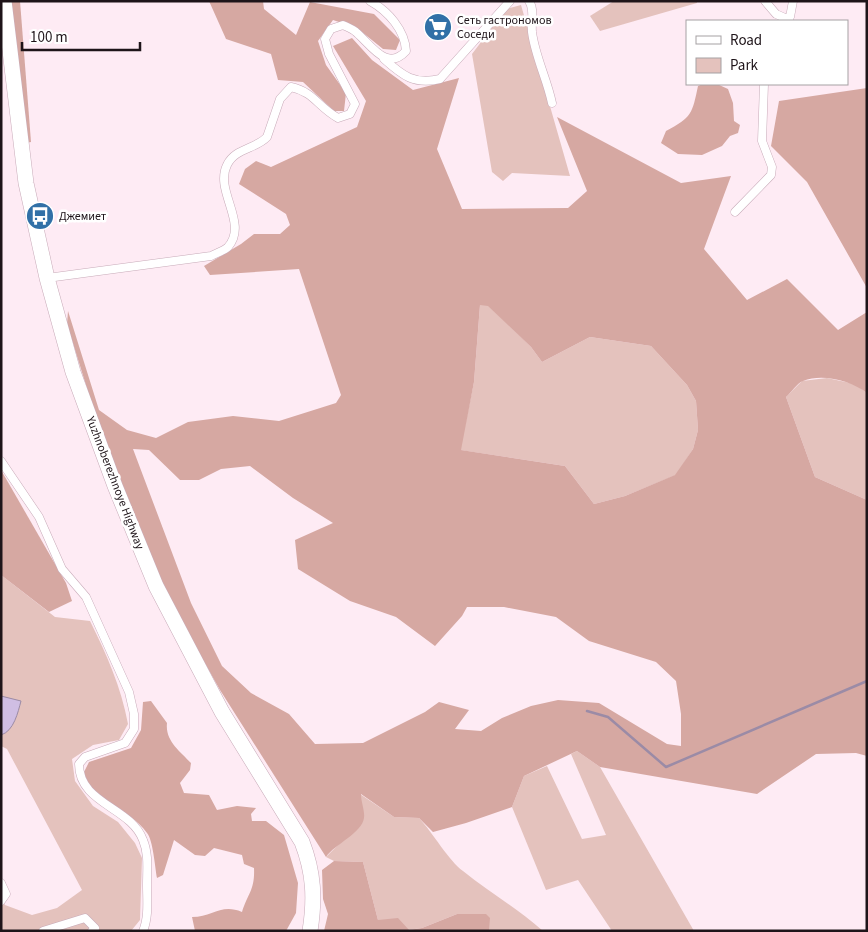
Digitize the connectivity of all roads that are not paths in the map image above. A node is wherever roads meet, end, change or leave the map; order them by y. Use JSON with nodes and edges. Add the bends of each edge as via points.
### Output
{"nodes":[{"id":1,"x":4,"y":1,"type":"edge"},
{"id":2,"x":370,"y":1,"type":"edge"},
{"id":3,"x":510,"y":1,"type":"edge"},
{"id":4,"x":529,"y":1,"type":"edge"},
{"id":5,"x":765,"y":1,"type":"edge"},
{"id":6,"x":793,"y":1,"type":"edge"},
{"id":7,"x":792,"y":19,"type":"edge"},
{"id":8,"x":1,"y":33,"type":"edge"},
{"id":9,"x":380,"y":56,"type":"junction"},
{"id":10,"x":764,"y":85,"type":"edge"},
{"id":11,"x":552,"y":103,"type":"dead end"},
{"id":12,"x":736,"y":212,"type":"dead end"},
{"id":13,"x":34,"y":251,"type":"junction"},
{"id":14,"x":46,"y":275,"type":"junction"},
{"id":15,"x":49,"y":299,"type":"junction"},
{"id":16,"x":1,"y":461,"type":"edge"},
{"id":17,"x":1,"y":883,"type":"edge"},
{"id":18,"x":1,"y":901,"type":"edge"},
{"id":19,"x":43,"y":931,"type":"edge"},
{"id":20,"x":92,"y":931,"type":"edge"},
{"id":21,"x":143,"y":931,"type":"edge"},
{"id":22,"x":302,"y":931,"type":"edge"},
{"id":23,"x":310,"y":931,"type":"edge"}],
"edges":[{"from":1,"to":14,"type":"highway","name":"Yuzhnoberezhnoye Highway","via":[[26,182]]},
{"from":2,"to":9,"type":"street","via":[[394,22],[405,38],[406,51],[402,56],[391,60]]},
{"from":3,"to":9,"type":"street","via":[[440,79],[426,82],[410,79]]},
{"from":4,"to":11,"type":"street","via":[[537,55]]},
{"from":5,"to":7,"type":"street","via":[[780,17]]},
{"from":6,"to":7,"type":"street"},
{"from":8,"to":13,"type":"highway","name":"Yuzhnoberezhnoye Highway","via":[[19,184]]},
{"from":9,"to":14,"type":"street","via":[[343,25],[331,29],[325,39],[329,54],[355,104],[350,114],[338,118],[327,112],[306,90],[291,87],[280,99],[263,142],[236,154],[227,164],[224,178],[236,231],[227,248],[211,256]]},
{"from":10,"to":12,"type":"street","via":[[762,141],[772,167],[771,175]]},
{"from":13,"to":14,"type":"highway","via":[[38,253]]},
{"from":13,"to":15,"type":"highway","name":"Yuzhnoberezhnoye Highway"},
{"from":14,"to":15,"type":"highway","name":"Yuzhnoberezhnoye Highway"},
{"from":15,"to":22,"type":"highway","name":"Yuzhnoberezhnoye Highway","via":[[96,454],[155,600],[202,691],[299,852],[307,889]]},
{"from":15,"to":23,"type":"highway","name":"Yuzhnoberezhnoye Highway","via":[[73,372],[156,586],[222,712],[302,842],[314,887]]},
{"from":16,"to":21,"type":"street","via":[[39,517],[62,570],[86,597],[129,692],[134,729],[126,743],[85,757],[79,764],[79,773],[83,785],[136,828],[143,839],[147,856]]},
{"from":17,"to":18,"type":"street","via":[[6,894]]},
{"from":19,"to":20,"type":"street","via":[[85,918],[95,928]]}]}
